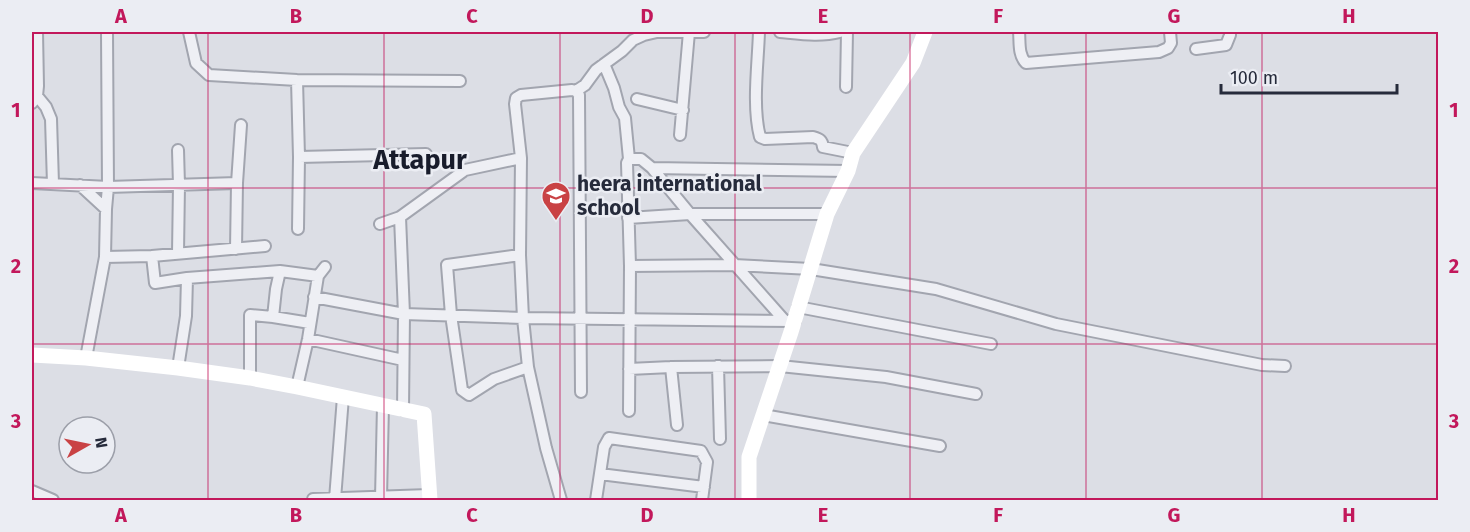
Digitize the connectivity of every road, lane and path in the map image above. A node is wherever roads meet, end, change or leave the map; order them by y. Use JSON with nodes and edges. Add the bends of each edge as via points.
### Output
{"nodes":[{"id":1,"x":37,"y":32,"type":"edge"},
{"id":2,"x":107,"y":32,"type":"edge"},
{"id":3,"x":189,"y":32,"type":"edge"},
{"id":4,"x":648,"y":32,"type":"edge"},
{"id":5,"x":657,"y":32,"type":"edge"},
{"id":6,"x":690,"y":32,"type":"edge"},
{"id":7,"x":704,"y":32,"type":"edge"},
{"id":8,"x":759,"y":32,"type":"edge"},
{"id":9,"x":780,"y":32,"type":"edge"},
{"id":10,"x":840,"y":32,"type":"edge"},
{"id":11,"x":847,"y":32,"type":"edge"},
{"id":12,"x":925,"y":32,"type":"edge"},
{"id":13,"x":1019,"y":32,"type":"edge"},
{"id":14,"x":1170,"y":32,"type":"edge"},
{"id":15,"x":1230,"y":32,"type":"edge"},
{"id":16,"x":1196,"y":49,"type":"dead end"},
{"id":17,"x":604,"y":64,"type":"junction"},
{"id":18,"x":297,"y":80,"type":"junction"},
{"id":19,"x":460,"y":81,"type":"dead end"},
{"id":20,"x":846,"y":87,"type":"dead end"},
{"id":21,"x":576,"y":91,"type":"junction"},
{"id":22,"x":34,"y":99,"type":"edge"},
{"id":23,"x":638,"y":99,"type":"dead end"},
{"id":24,"x":683,"y":110,"type":"junction"},
{"id":25,"x":241,"y":125,"type":"dead end"},
{"id":26,"x":680,"y":135,"type":"dead end"},
{"id":27,"x":178,"y":150,"type":"dead end"},
{"id":28,"x":853,"y":153,"type":"junction"},
{"id":29,"x":426,"y":154,"type":"dead end"},
{"id":30,"x":299,"y":157,"type":"junction"},
{"id":31,"x":521,"y":158,"type":"junction"},
{"id":32,"x":629,"y":159,"type":"junction"},
{"id":33,"x":652,"y":168,"type":"junction"},
{"id":34,"x":848,"y":171,"type":"junction"},
{"id":35,"x":32,"y":183,"type":"edge"},
{"id":36,"x":237,"y":183,"type":"junction"},
{"id":37,"x":53,"y":184,"type":"junction"},
{"id":38,"x":80,"y":185,"type":"junction"},
{"id":39,"x":179,"y":185,"type":"junction"},
{"id":40,"x":108,"y":187,"type":"junction"},
{"id":41,"x":106,"y":209,"type":"junction"},
{"id":42,"x":690,"y":214,"type":"junction"},
{"id":43,"x":827,"y":214,"type":"junction"},
{"id":44,"x":400,"y":217,"type":"junction"},
{"id":45,"x":628,"y":218,"type":"junction"},
{"id":46,"x":380,"y":224,"type":"dead end"},
{"id":47,"x":298,"y":229,"type":"dead end"},
{"id":48,"x":266,"y":246,"type":"dead end"},
{"id":49,"x":236,"y":249,"type":"junction"},
{"id":50,"x":178,"y":253,"type":"junction"},
{"id":51,"x":152,"y":255,"type":"junction"},
{"id":52,"x":520,"y":255,"type":"junction"},
{"id":53,"x":105,"y":257,"type":"junction"},
{"id":54,"x":734,"y":264,"type":"junction"},
{"id":55,"x":630,"y":266,"type":"junction"},
{"id":56,"x":811,"y":269,"type":"junction"},
{"id":57,"x":280,"y":271,"type":"junction"},
{"id":58,"x":186,"y":278,"type":"junction"},
{"id":59,"x":314,"y":297,"type":"junction"},
{"id":60,"x":404,"y":314,"type":"junction"},
{"id":61,"x":451,"y":315,"type":"junction"},
{"id":62,"x":793,"y":316,"type":"junction"},
{"id":63,"x":273,"y":317,"type":"junction"},
{"id":64,"x":523,"y":318,"type":"junction"},
{"id":65,"x":580,"y":318,"type":"junction"},
{"id":66,"x":629,"y":318,"type":"junction"},
{"id":67,"x":310,"y":323,"type":"junction"},
{"id":68,"x":308,"y":339,"type":"junction"},
{"id":69,"x":991,"y":344,"type":"dead end"},
{"id":70,"x":32,"y":355,"type":"edge"},
{"id":71,"x":86,"y":358,"type":"junction"},
{"id":72,"x":404,"y":360,"type":"junction"},
{"id":73,"x":718,"y":366,"type":"junction"},
{"id":74,"x":780,"y":366,"type":"junction"},
{"id":75,"x":1285,"y":366,"type":"dead end"},
{"id":76,"x":528,"y":367,"type":"junction"},
{"id":77,"x":671,"y":367,"type":"junction"},
{"id":78,"x":178,"y":368,"type":"junction"},
{"id":79,"x":629,"y":369,"type":"junction"},
{"id":80,"x":250,"y":378,"type":"junction"},
{"id":81,"x":297,"y":387,"type":"junction"},
{"id":82,"x":581,"y":392,"type":"dead end"},
{"id":83,"x":976,"y":394,"type":"dead end"},
{"id":84,"x":343,"y":397,"type":"junction"},
{"id":85,"x":383,"y":405,"type":"junction"},
{"id":86,"x":403,"y":410,"type":"junction"},
{"id":87,"x":629,"y":411,"type":"dead end"},
{"id":88,"x":763,"y":415,"type":"junction"},
{"id":89,"x":676,"y":425,"type":"dead end"},
{"id":90,"x":720,"y":439,"type":"dead end"},
{"id":91,"x":940,"y":446,"type":"dead end"},
{"id":92,"x":600,"y":474,"type":"junction"},
{"id":93,"x":704,"y":487,"type":"junction"},
{"id":94,"x":32,"y":491,"type":"edge"},
{"id":95,"x":381,"y":498,"type":"junction"},
{"id":96,"x":430,"y":498,"type":"edge"},
{"id":97,"x":314,"y":499,"type":"edge"},
{"id":98,"x":335,"y":499,"type":"edge"},
{"id":99,"x":53,"y":501,"type":"edge"},
{"id":100,"x":561,"y":501,"type":"edge"},
{"id":101,"x":596,"y":501,"type":"edge"},
{"id":102,"x":702,"y":501,"type":"edge"},
{"id":103,"x":749,"y":501,"type":"edge"}],
"edges":[{"from":1,"to":22,"type":"street"},
{"from":2,"to":40,"type":"street"},
{"from":3,"to":18,"type":"street","via":[[196,63],[209,75]]},
{"from":4,"to":5,"type":"street"},
{"from":5,"to":6,"type":"street"},
{"from":5,"to":17,"type":"street","via":[[633,40]]},
{"from":6,"to":7,"type":"street"},
{"from":6,"to":24,"type":"street"},
{"from":8,"to":28,"type":"street","via":[[756,109],[760,137],[813,137],[820,139],[823,147]]},
{"from":9,"to":10,"type":"street"},
{"from":11,"to":20,"type":"street"},
{"from":12,"to":28,"type":"street","via":[[913,63]]},
{"from":13,"to":14,"type":"street","via":[[1021,55],[1026,63],[1159,52],[1171,43]]},
{"from":15,"to":16,"type":"street","via":[[1226,45]]},
{"from":17,"to":21,"type":"street"},
{"from":17,"to":32,"type":"street","via":[[625,118]]},
{"from":18,"to":19,"type":"street"},
{"from":18,"to":30,"type":"street"},
{"from":21,"to":31,"type":"street","via":[[516,98]]},
{"from":21,"to":65,"type":"street"},
{"from":22,"to":37,"type":"street","via":[[46,107],[51,118]]},
{"from":23,"to":24,"type":"street"},
{"from":24,"to":26,"type":"street"},
{"from":25,"to":36,"type":"street"},
{"from":27,"to":39,"type":"street"},
{"from":28,"to":34,"type":"street"},
{"from":29,"to":30,"type":"street"},
{"from":30,"to":47,"type":"street"},
{"from":31,"to":44,"type":"street","via":[[465,170]]},
{"from":31,"to":52,"type":"street"},
{"from":32,"to":33,"type":"street","via":[[641,159]]},
{"from":32,"to":45,"type":"street"},
{"from":33,"to":34,"type":"street"},
{"from":33,"to":42,"type":"street"},
{"from":34,"to":43,"type":"street"},
{"from":35,"to":37,"type":"street"},
{"from":36,"to":39,"type":"street"},
{"from":36,"to":49,"type":"street"},
{"from":37,"to":38,"type":"street"},
{"from":38,"to":40,"type":"street"},
{"from":38,"to":41,"type":"street"},
{"from":39,"to":40,"type":"street"},
{"from":39,"to":50,"type":"street"},
{"from":40,"to":41,"type":"street"},
{"from":41,"to":53,"type":"street"},
{"from":42,"to":43,"type":"street"},
{"from":42,"to":45,"type":"street"},
{"from":42,"to":54,"type":"street"},
{"from":43,"to":56,"type":"street"},
{"from":44,"to":46,"type":"street"},
{"from":44,"to":60,"type":"street"},
{"from":45,"to":55,"type":"street"},
{"from":48,"to":49,"type":"street"},
{"from":49,"to":50,"type":"street"},
{"from":50,"to":51,"type":"street"},
{"from":51,"to":53,"type":"street"},
{"from":51,"to":58,"type":"street","via":[[155,283]]},
{"from":52,"to":61,"type":"street","via":[[447,265]]},
{"from":52,"to":64,"type":"street"},
{"from":53,"to":71,"type":"street"},
{"from":54,"to":55,"type":"street"},
{"from":54,"to":56,"type":"street"},
{"from":54,"to":62,"type":"street"},
{"from":55,"to":66,"type":"street"},
{"from":56,"to":62,"type":"street"},
{"from":56,"to":75,"type":"street","via":[[936,289],[1056,324]]},
{"from":57,"to":58,"type":"street"},
{"from":57,"to":59,"type":"street","via":[[321,272]]},
{"from":57,"to":63,"type":"street"},
{"from":58,"to":78,"type":"street","via":[[186,315]]},
{"from":59,"to":60,"type":"street"},
{"from":59,"to":67,"type":"street"},
{"from":60,"to":61,"type":"street"},
{"from":60,"to":72,"type":"street"},
{"from":61,"to":64,"type":"street"},
{"from":61,"to":76,"type":"street","via":[[462,390],[469,395]]},
{"from":62,"to":66,"type":"street"},
{"from":62,"to":69,"type":"street"},
{"from":62,"to":74,"type":"street"},
{"from":63,"to":67,"type":"street"},
{"from":63,"to":80,"type":"street","via":[[250,315]]},
{"from":64,"to":65,"type":"street"},
{"from":64,"to":76,"type":"street"},
{"from":65,"to":66,"type":"street"},
{"from":65,"to":82,"type":"street"},
{"from":66,"to":79,"type":"street"},
{"from":67,"to":68,"type":"street"},
{"from":68,"to":72,"type":"street"},
{"from":68,"to":81,"type":"street"},
{"from":70,"to":71,"type":"street"},
{"from":71,"to":78,"type":"street"},
{"from":72,"to":86,"type":"street"},
{"from":73,"to":74,"type":"street"},
{"from":73,"to":77,"type":"street"},
{"from":73,"to":90,"type":"street"},
{"from":74,"to":83,"type":"street","via":[[886,377]]},
{"from":74,"to":88,"type":"street"},
{"from":76,"to":100,"type":"street"},
{"from":77,"to":79,"type":"street"},
{"from":77,"to":89,"type":"street"},
{"from":78,"to":80,"type":"street"},
{"from":79,"to":87,"type":"street"},
{"from":80,"to":81,"type":"street"},
{"from":81,"to":84,"type":"street"},
{"from":84,"to":85,"type":"street"},
{"from":84,"to":98,"type":"street"},
{"from":85,"to":86,"type":"street"},
{"from":85,"to":95,"type":"street"},
{"from":86,"to":96,"type":"street","via":[[424,414]]},
{"from":88,"to":91,"type":"street"},
{"from":88,"to":103,"type":"street","via":[[749,457]]},
{"from":92,"to":93,"type":"street"},
{"from":92,"to":93,"type":"street","via":[[609,438],[701,451],[707,462]]},
{"from":92,"to":101,"type":"street"},
{"from":93,"to":102,"type":"street"},
{"from":94,"to":99,"type":"street"},
{"from":95,"to":96,"type":"street"},
{"from":95,"to":98,"type":"street"},
{"from":97,"to":98,"type":"street"}]}
